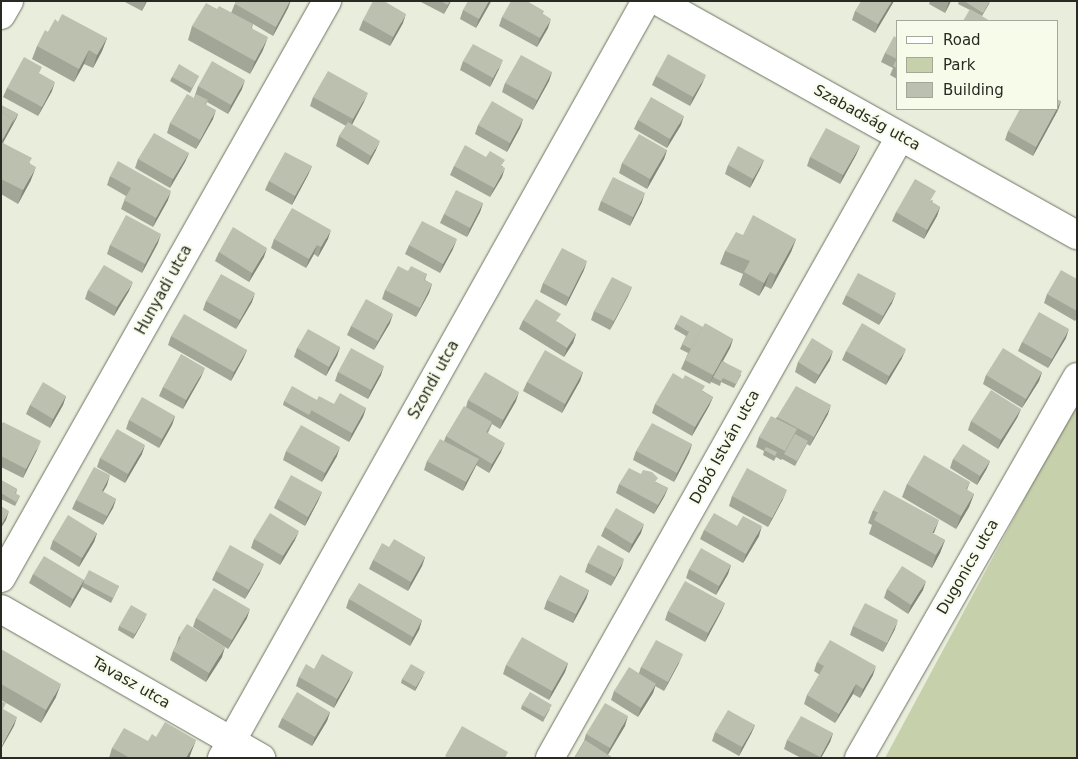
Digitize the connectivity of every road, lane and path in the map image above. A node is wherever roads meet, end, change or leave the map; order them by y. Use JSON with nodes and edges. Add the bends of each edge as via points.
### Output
{"nodes":[{"id":1,"x":9,"y":1,"type":"edge"},
{"id":2,"x":327,"y":1,"type":"edge"},
{"id":3,"x":646,"y":1,"type":"edge"},
{"id":4,"x":658,"y":1,"type":"edge"},
{"id":5,"x":1,"y":15,"type":"edge"},
{"id":6,"x":900,"y":137,"type":"junction"},
{"id":7,"x":1077,"y":235,"type":"edge"},
{"id":8,"x":1077,"y":377,"type":"edge"},
{"id":9,"x":1,"y":578,"type":"edge"},
{"id":10,"x":1,"y":609,"type":"edge"},
{"id":11,"x":227,"y":749,"type":"edge"},
{"id":12,"x":261,"y":758,"type":"edge"},
{"id":13,"x":550,"y":758,"type":"edge"},
{"id":14,"x":859,"y":758,"type":"edge"}],
"edges":[{"from":1,"to":5,"type":"street"},
{"from":2,"to":9,"type":"street","name":"Hunyadi utca"},
{"from":3,"to":11,"type":"street","name":"Szondi utca"},
{"from":4,"to":6,"type":"street","name":"Szabadság utca"},
{"from":6,"to":7,"type":"street","name":"Szabadság utca"},
{"from":6,"to":13,"type":"street","name":"Dobó István utca"},
{"from":8,"to":14,"type":"street","name":"Dugonics utca"},
{"from":10,"to":11,"type":"street","name":"Tavasz utca"},
{"from":11,"to":12,"type":"street","name":"Tavasz utca"}]}
